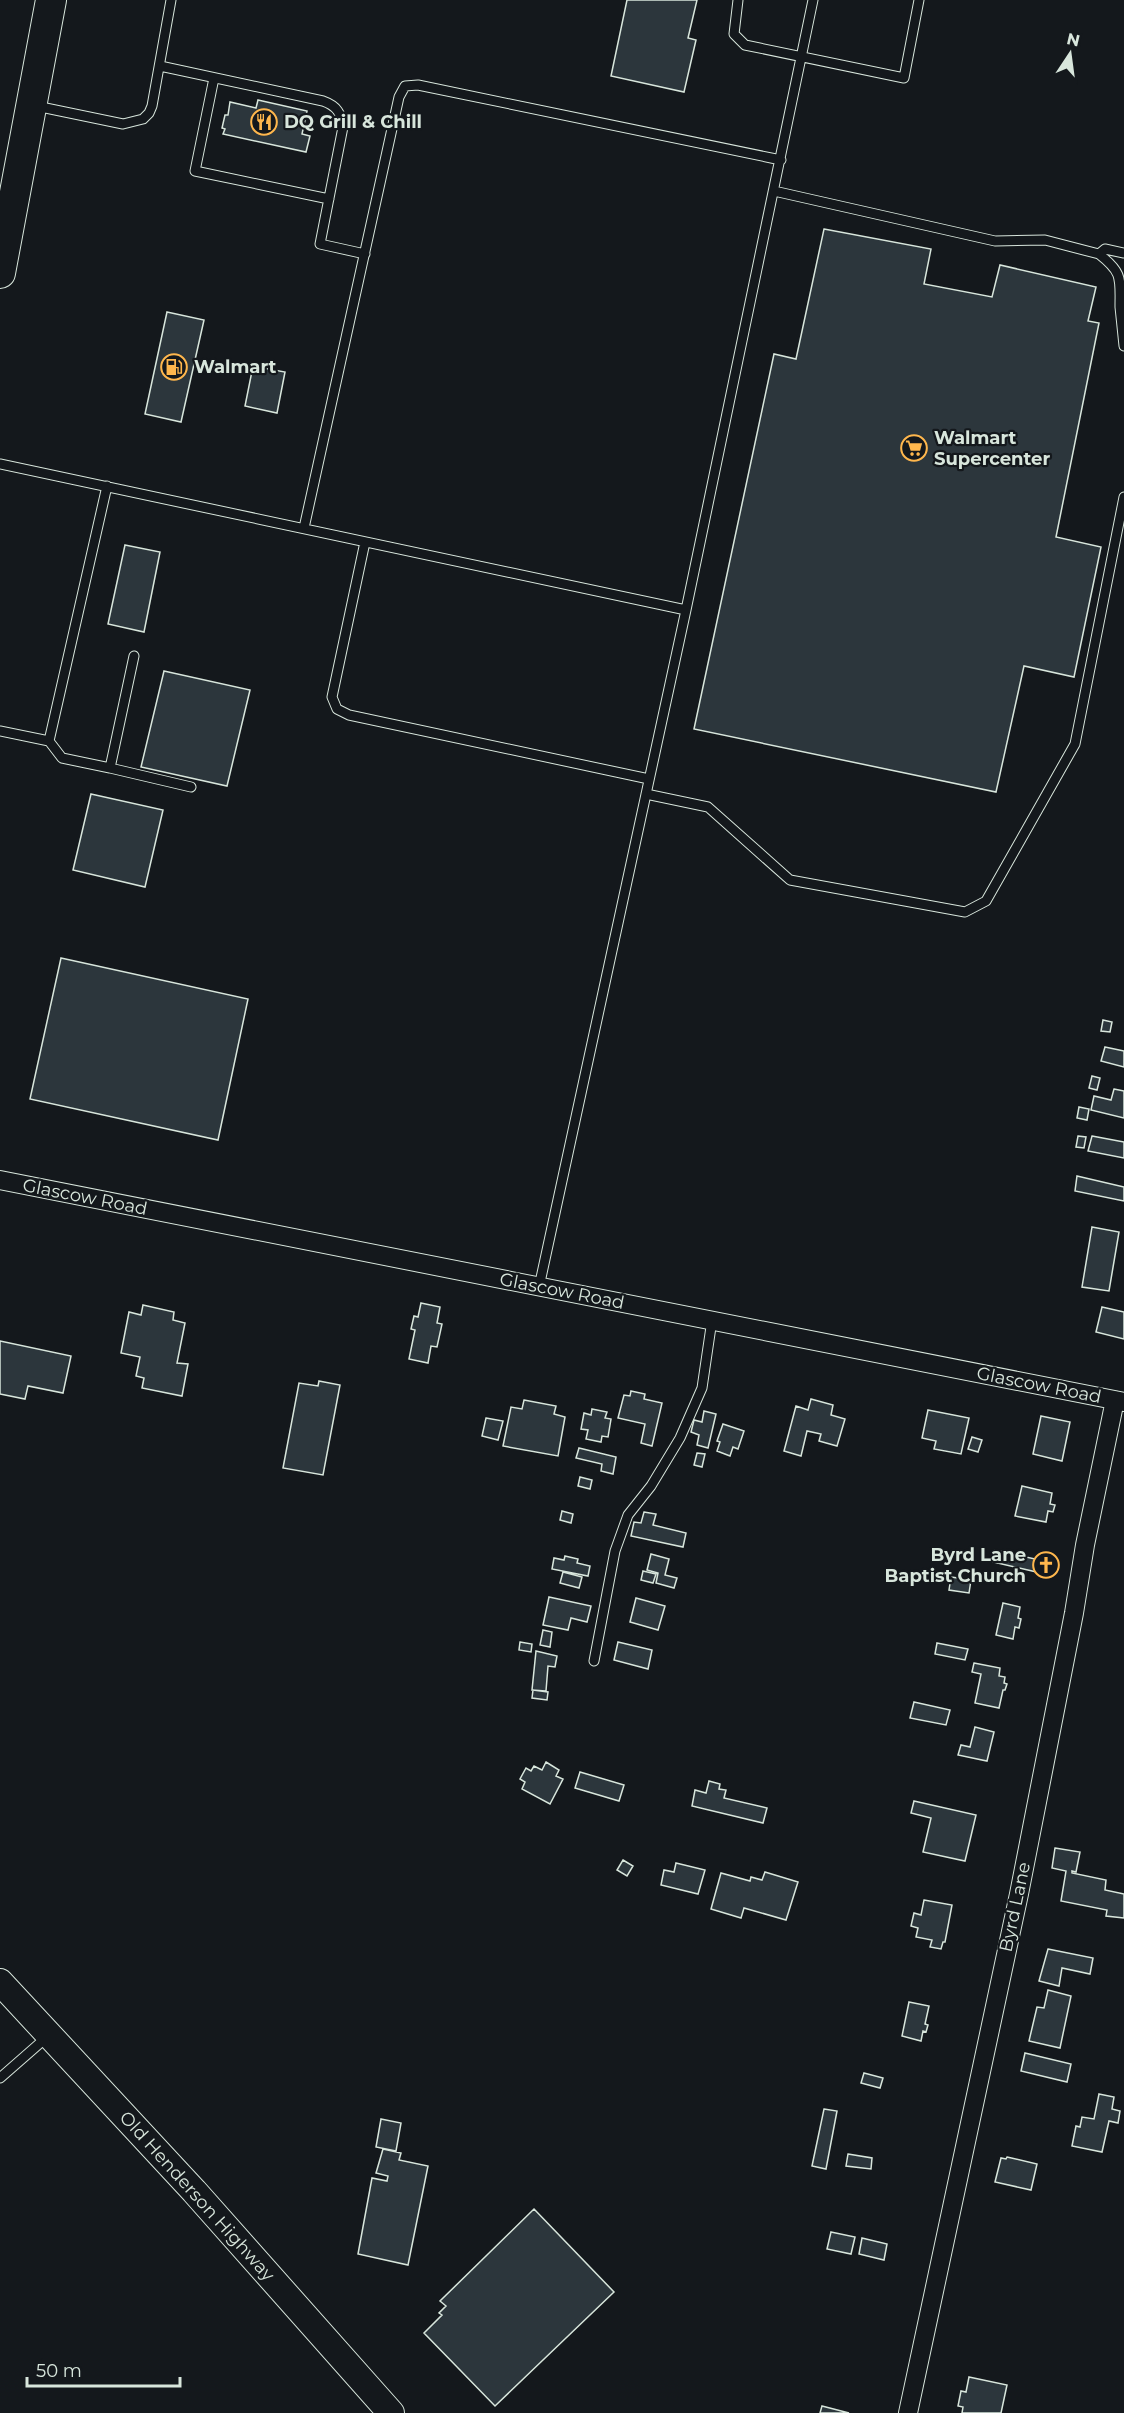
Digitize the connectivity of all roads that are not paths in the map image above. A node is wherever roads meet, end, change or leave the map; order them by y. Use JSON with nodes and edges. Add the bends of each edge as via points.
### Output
{"nodes":[{"id":1,"x":51,"y":0,"type":"edge"},
{"id":2,"x":171,"y":0,"type":"edge"},
{"id":3,"x":738,"y":0,"type":"edge"},
{"id":4,"x":813,"y":0,"type":"edge"},
{"id":5,"x":919,"y":0,"type":"edge"},
{"id":6,"x":803,"y":58,"type":"junction"},
{"id":7,"x":160,"y":66,"type":"junction"},
{"id":8,"x":214,"y":78,"type":"junction"},
{"id":9,"x":30,"y":104,"type":"junction"},
{"id":10,"x":780,"y":160,"type":"junction"},
{"id":11,"x":774,"y":191,"type":"junction"},
{"id":12,"x":329,"y":199,"type":"junction"},
{"id":13,"x":1124,"y":253,"type":"edge"},
{"id":14,"x":365,"y":254,"type":"junction"},
{"id":15,"x":1099,"y":254,"type":"junction"},
{"id":16,"x":0,"y":273,"type":"edge"},
{"id":17,"x":1122,"y":307,"type":"edge"},
{"id":18,"x":1124,"y":346,"type":"edge"},
{"id":19,"x":0,"y":464,"type":"edge"},
{"id":20,"x":107,"y":486,"type":"junction"},
{"id":21,"x":1124,"y":497,"type":"edge"},
{"id":22,"x":304,"y":528,"type":"junction"},
{"id":23,"x":365,"y":542,"type":"junction"},
{"id":24,"x":686,"y":610,"type":"junction"},
{"id":25,"x":134,"y":656,"type":"dead end"},
{"id":26,"x":0,"y":731,"type":"edge"},
{"id":27,"x":49,"y":741,"type":"junction"},
{"id":28,"x":110,"y":768,"type":"junction"},
{"id":29,"x":650,"y":779,"type":"junction"},
{"id":30,"x":191,"y":787,"type":"dead end"},
{"id":31,"x":646,"y":794,"type":"junction"},
{"id":32,"x":0,"y":1180,"type":"edge"},
{"id":33,"x":539,"y":1287,"type":"junction"},
{"id":34,"x":712,"y":1320,"type":"junction"},
{"id":35,"x":1119,"y":1401,"type":"edge"},
{"id":36,"x":594,"y":1661,"type":"dead end"},
{"id":37,"x":0,"y":1982,"type":"edge"},
{"id":38,"x":49,"y":2035,"type":"junction"},
{"id":39,"x":0,"y":2078,"type":"edge"},
{"id":40,"x":390,"y":2413,"type":"edge"},
{"id":41,"x":908,"y":2413,"type":"edge"}],
"edges":[{"from":1,"to":9,"type":"highway"},
{"from":2,"to":7,"type":"lane"},
{"from":3,"to":6,"type":"lane","via":[[733,28],[737,39],[752,47]]},
{"from":4,"to":6,"type":"lane"},
{"from":5,"to":6,"type":"lane","via":[[904,78]]},
{"from":6,"to":10,"type":"lane"},
{"from":7,"to":8,"type":"lane"},
{"from":7,"to":9,"type":"lane","via":[[149,113],[130,124]]},
{"from":8,"to":12,"type":"lane","via":[[335,106],[344,127]]},
{"from":8,"to":12,"type":"lane","via":[[195,171]]},
{"from":9,"to":16,"type":"highway"},
{"from":10,"to":11,"type":"lane"},
{"from":10,"to":14,"type":"lane","via":[[418,85],[405,86],[399,98]]},
{"from":11,"to":15,"type":"lane","via":[[995,241],[1045,240]]},
{"from":11,"to":24,"type":"lane"},
{"from":12,"to":14,"type":"lane","via":[[320,244]]},
{"from":13,"to":15,"type":"lane","via":[[1105,249]]},
{"from":14,"to":22,"type":"lane"},
{"from":15,"to":17,"type":"lane","via":[[1115,266]]},
{"from":17,"to":18,"type":"lane"},
{"from":19,"to":20,"type":"lane"},
{"from":20,"to":22,"type":"lane"},
{"from":20,"to":27,"type":"lane"},
{"from":21,"to":31,"type":"lane","via":[[1075,744],[986,901],[965,912],[790,880],[708,807]]},
{"from":22,"to":23,"type":"lane"},
{"from":23,"to":24,"type":"lane"},
{"from":23,"to":29,"type":"lane","via":[[332,696],[337,709],[349,715]]},
{"from":24,"to":29,"type":"lane"},
{"from":25,"to":28,"type":"lane"},
{"from":26,"to":27,"type":"lane"},
{"from":27,"to":28,"type":"lane","via":[[62,758]]},
{"from":28,"to":30,"type":"lane"},
{"from":29,"to":31,"type":"lane"},
{"from":31,"to":33,"type":"lane"},
{"from":32,"to":33,"type":"street","name":"Glascow Road"},
{"from":33,"to":34,"type":"street","name":"Glascow Road"},
{"from":34,"to":35,"type":"street","name":"Glascow Road"},
{"from":34,"to":36,"type":"lane","via":[[702,1388],[680,1438],[628,1515],[615,1551]]},
{"from":35,"to":41,"type":"street","name":"Byrd Lane","via":[[1085,1545],[1019,1894]]},
{"from":37,"to":38,"type":"main road","name":"Old Henderson Highway"},
{"from":38,"to":39,"type":"lane"},
{"from":38,"to":40,"type":"main road","name":"Old Henderson Highway","via":[[194,2191]]}]}
